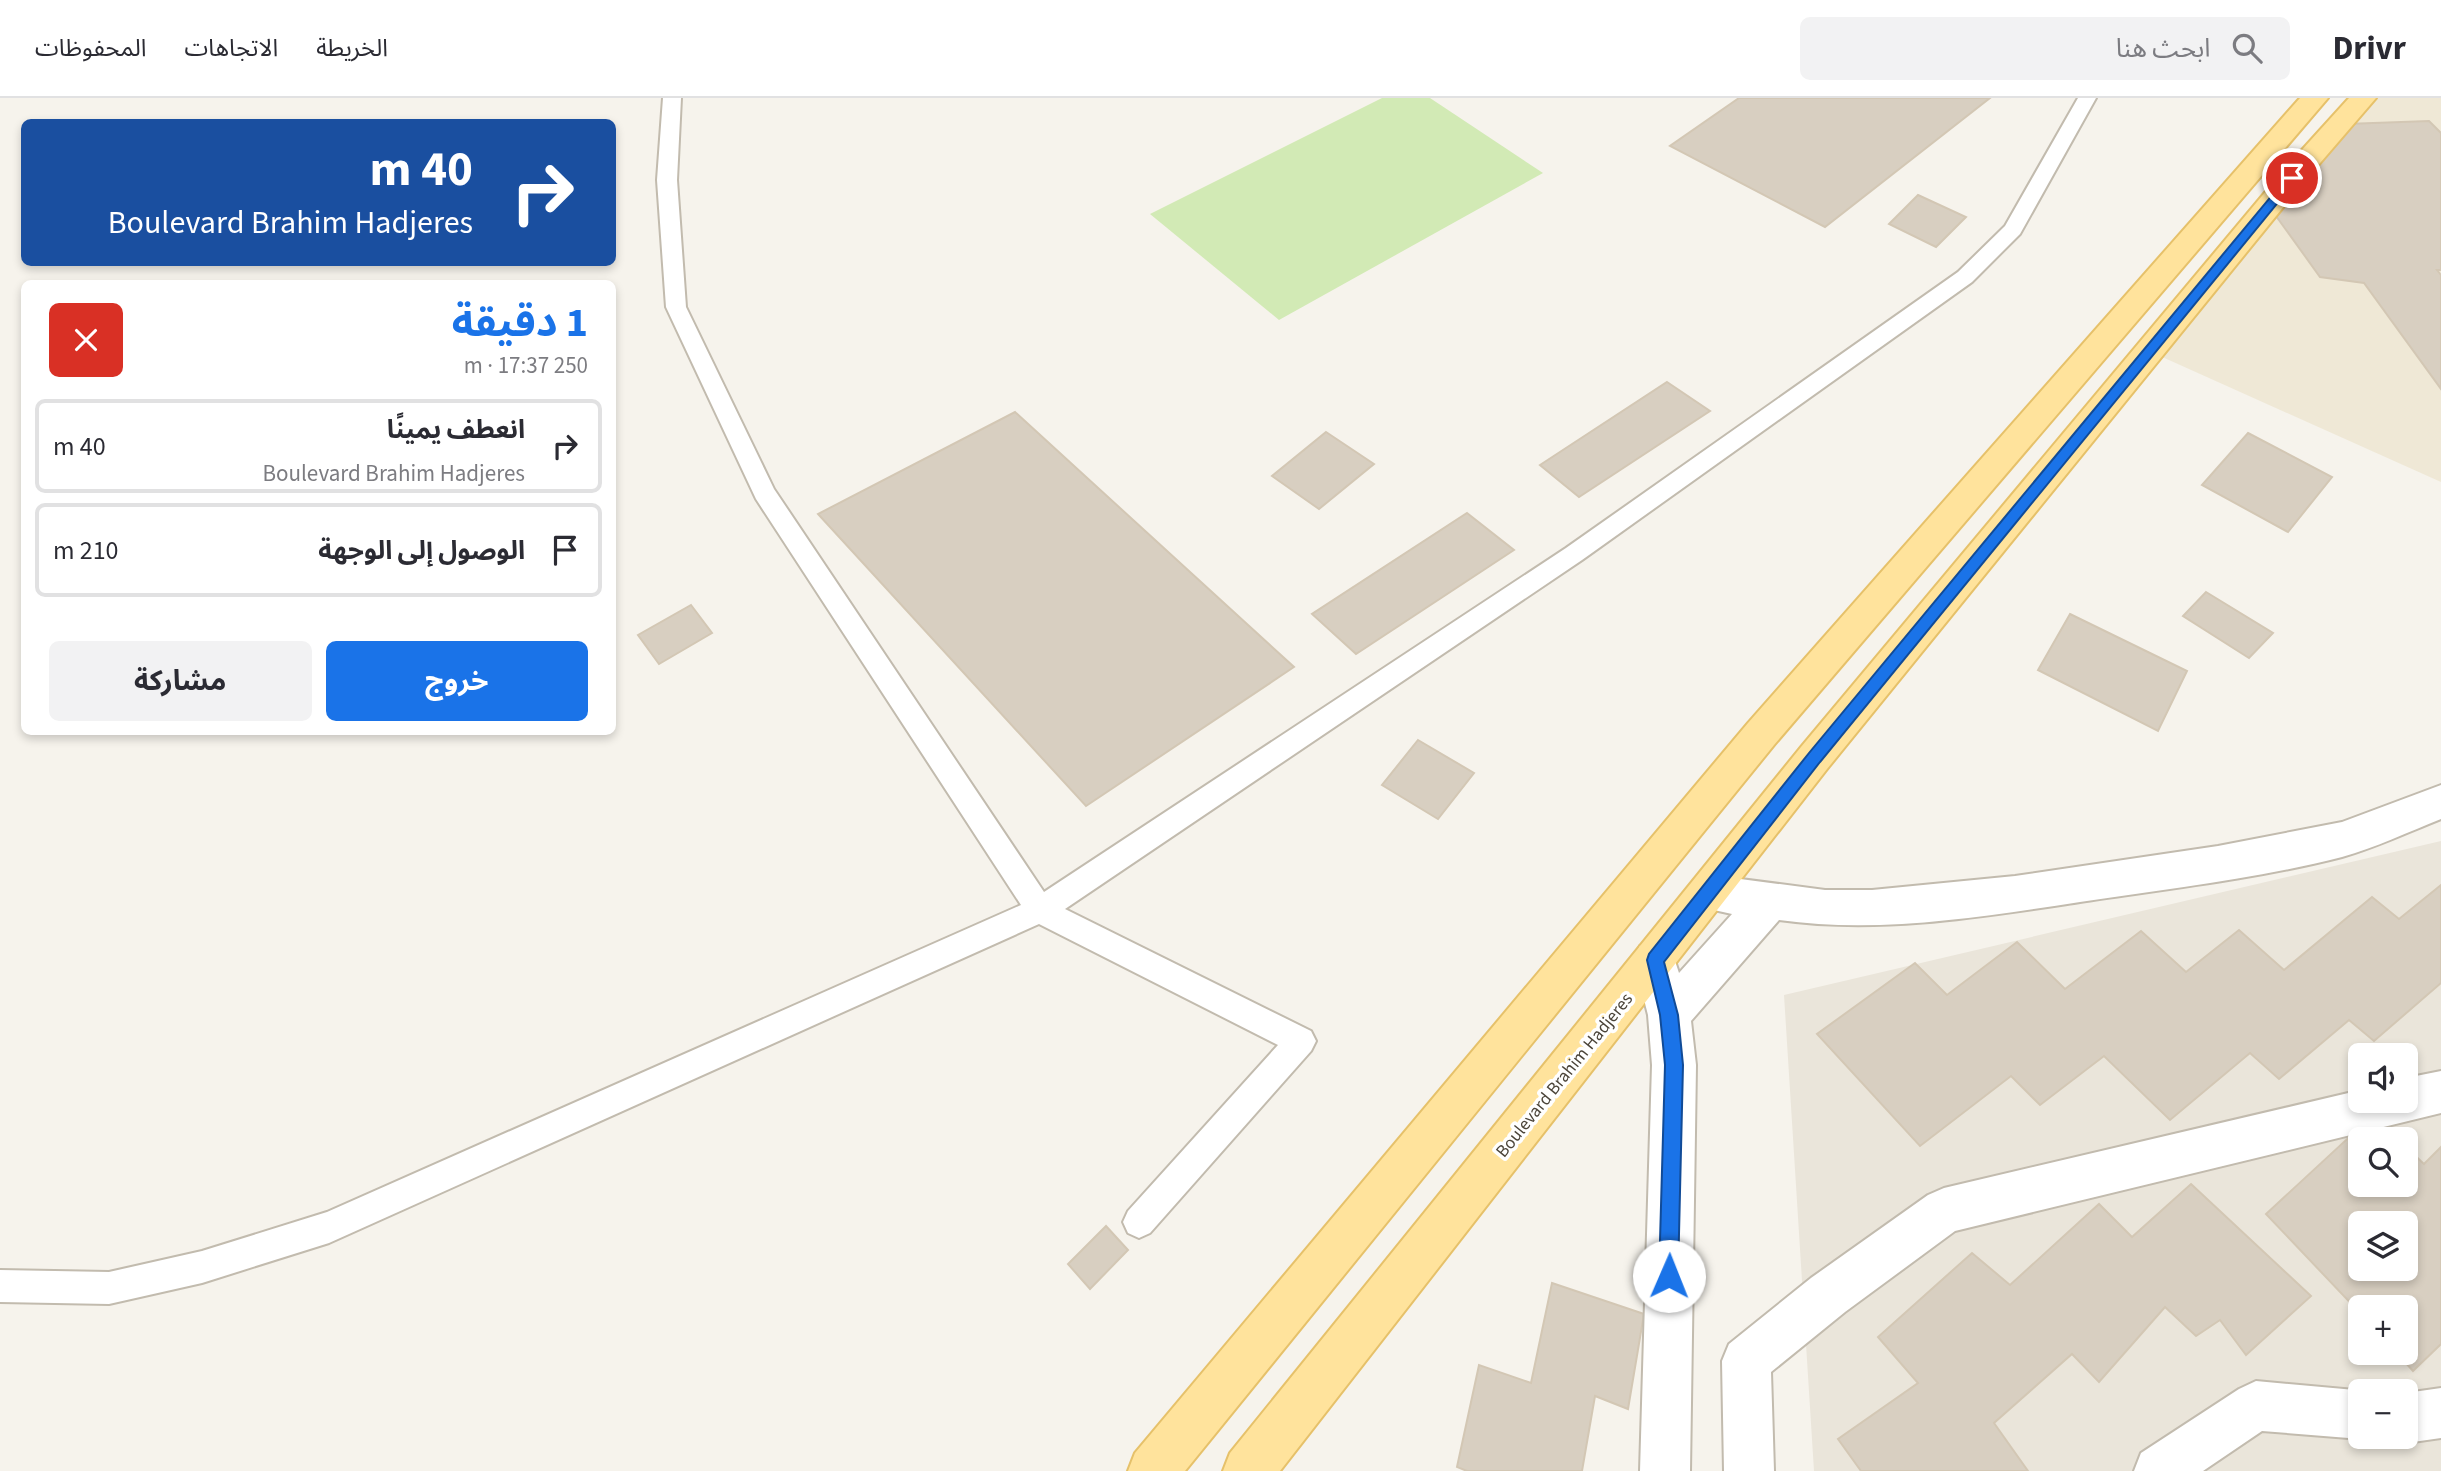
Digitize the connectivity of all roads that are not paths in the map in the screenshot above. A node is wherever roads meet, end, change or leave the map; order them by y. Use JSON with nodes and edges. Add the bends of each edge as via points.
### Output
{"nodes":[{"id":1,"x":672,"y":98,"type":"edge"},
{"id":2,"x":2087,"y":98,"type":"edge"},
{"id":3,"x":2315,"y":98,"type":"edge"},
{"id":4,"x":2363,"y":98,"type":"edge"},
{"id":5,"x":2441,"y":802,"type":"edge"},
{"id":6,"x":1637,"y":885,"type":"junction"},
{"id":7,"x":1710,"y":893,"type":"junction"},
{"id":8,"x":1769,"y":902,"type":"junction"},
{"id":9,"x":1040,"y":910,"type":"junction"},
{"id":10,"x":1685,"y":924,"type":"junction"},
{"id":11,"x":1655,"y":960,"type":"junction"},
{"id":12,"x":1669,"y":1015,"type":"junction"},
{"id":13,"x":2441,"y":1092,"type":"edge"},
{"id":14,"x":2418,"y":1097,"type":"edge"},
{"id":15,"x":2351,"y":1113,"type":"edge"},
{"id":16,"x":1139,"y":1222,"type":"dead end"},
{"id":17,"x":0,"y":1286,"type":"edge"},
{"id":18,"x":2348,"y":1413,"type":"edge"},
{"id":19,"x":2441,"y":1413,"type":"edge"},
{"id":20,"x":2418,"y":1416,"type":"edge"},
{"id":21,"x":1153,"y":1471,"type":"edge"},
{"id":22,"x":1248,"y":1471,"type":"edge"},
{"id":23,"x":1665,"y":1471,"type":"edge"},
{"id":24,"x":1749,"y":1471,"type":"edge"},
{"id":25,"x":2159,"y":1471,"type":"edge"}],
"edges":[{"from":1,"to":9,"type":"lane","via":[[667,180],[676,307],[764,494]]},
{"from":2,"to":9,"type":"lane","via":[[2013,230],[1965,277],[1574,554]]},
{"from":3,"to":6,"type":"main road","via":[[1761,734]]},
{"from":4,"to":7,"type":"main road","name":"Boulevard Brahim Hadjeres","via":[[1841,726]]},
{"from":5,"to":8,"type":"street","via":[[2343,839],[2102,882],[1872,908]]},
{"from":6,"to":10,"type":"main road"},
{"from":6,"to":21,"type":"main road"},
{"from":7,"to":8,"type":"street"},
{"from":7,"to":10,"type":"main road","name":"Boulevard Brahim Hadjeres"},
{"from":8,"to":12,"type":"street"},
{"from":9,"to":16,"type":"lane","via":[[1301,1041]]},
{"from":9,"to":17,"type":"lane","via":[[329,1227],[202,1267],[109,1288]]},
{"from":10,"to":11,"type":"main road","name":"Boulevard Brahim Hadjeres"},
{"from":11,"to":12,"type":"street"},
{"from":11,"to":22,"type":"main road","name":"Boulevard Brahim Hadjeres"},
{"from":12,"to":23,"type":"street","via":[[1674,1065]]},
{"from":13,"to":14,"type":"street"},
{"from":15,"to":24,"type":"street","via":[[1944,1210],[1746,1361]]},
{"from":18,"to":25,"type":"street","via":[[2256,1406]]},
{"from":19,"to":20,"type":"street"}]}
